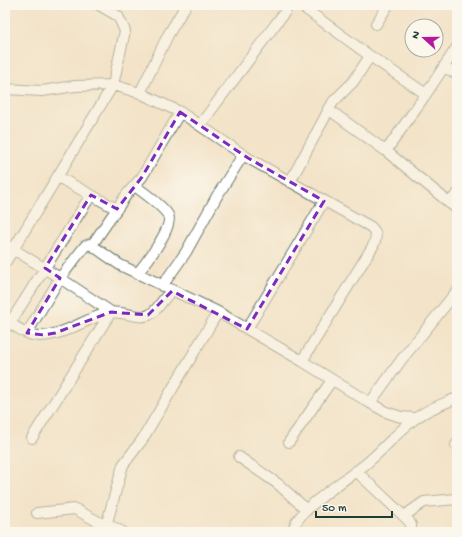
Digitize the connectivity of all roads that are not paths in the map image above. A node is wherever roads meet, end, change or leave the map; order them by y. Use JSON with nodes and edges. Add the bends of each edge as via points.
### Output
{"nodes":[{"id":1,"x":99,"y":5,"type":"edge"},
{"id":2,"x":186,"y":5,"type":"edge"},
{"id":3,"x":290,"y":5,"type":"edge"},
{"id":4,"x":300,"y":5,"type":"edge"},
{"id":5,"x":388,"y":5,"type":"edge"},
{"id":6,"x":376,"y":24,"type":"dead end"},
{"id":7,"x":457,"y":47,"type":"edge"},
{"id":8,"x":370,"y":56,"type":"junction"},
{"id":9,"x":444,"y":67,"type":"junction"},
{"id":10,"x":457,"y":74,"type":"edge"},
{"id":11,"x":113,"y":85,"type":"junction"},
{"id":12,"x":6,"y":90,"type":"edge"},
{"id":13,"x":140,"y":93,"type":"junction"},
{"id":14,"x":426,"y":94,"type":"junction"},
{"id":15,"x":328,"y":109,"type":"junction"},
{"id":16,"x":180,"y":112,"type":"junction"},
{"id":17,"x":200,"y":125,"type":"junction"},
{"id":18,"x":386,"y":151,"type":"junction"},
{"id":19,"x":243,"y":155,"type":"junction"},
{"id":20,"x":58,"y":177,"type":"junction"},
{"id":21,"x":290,"y":182,"type":"junction"},
{"id":22,"x":135,"y":186,"type":"junction"},
{"id":23,"x":457,"y":194,"type":"edge"},
{"id":24,"x":91,"y":195,"type":"junction"},
{"id":25,"x":324,"y":201,"type":"junction"},
{"id":26,"x":453,"y":206,"type":"edge"},
{"id":27,"x":117,"y":209,"type":"junction"},
{"id":28,"x":92,"y":245,"type":"junction"},
{"id":29,"x":10,"y":246,"type":"edge"},
{"id":30,"x":5,"y":263,"type":"edge"},
{"id":31,"x":45,"y":268,"type":"junction"},
{"id":32,"x":138,"y":274,"type":"junction"},
{"id":33,"x":60,"y":278,"type":"junction"},
{"id":34,"x":162,"y":286,"type":"junction"},
{"id":35,"x":172,"y":291,"type":"junction"},
{"id":36,"x":457,"y":291,"type":"edge"},
{"id":37,"x":111,"y":312,"type":"junction"},
{"id":38,"x":218,"y":312,"type":"junction"},
{"id":39,"x":7,"y":321,"type":"edge"},
{"id":40,"x":247,"y":329,"type":"junction"},
{"id":41,"x":27,"y":333,"type":"junction"},
{"id":42,"x":302,"y":361,"type":"junction"},
{"id":43,"x":332,"y":380,"type":"junction"},
{"id":44,"x":457,"y":398,"type":"edge"},
{"id":45,"x":370,"y":404,"type":"junction"},
{"id":46,"x":415,"y":418,"type":"junction"},
{"id":47,"x":32,"y":438,"type":"dead end"},
{"id":48,"x":289,"y":442,"type":"dead end"},
{"id":49,"x":240,"y":457,"type":"dead end"},
{"id":50,"x":356,"y":471,"type":"junction"},
{"id":51,"x":457,"y":498,"type":"edge"},
{"id":52,"x":307,"y":510,"type":"junction"},
{"id":53,"x":37,"y":513,"type":"dead end"},
{"id":54,"x":404,"y":516,"type":"junction"},
{"id":55,"x":103,"y":529,"type":"edge"},
{"id":56,"x":123,"y":532,"type":"edge"},
{"id":57,"x":294,"y":532,"type":"edge"},
{"id":58,"x":410,"y":532,"type":"edge"}],
"edges":[{"from":1,"to":11,"type":"street","via":[[118,16],[125,28]]},
{"from":2,"to":13,"type":"street"},
{"from":3,"to":17,"type":"street"},
{"from":4,"to":8,"type":"street"},
{"from":5,"to":6,"type":"street"},
{"from":7,"to":9,"type":"street"},
{"from":8,"to":14,"type":"street"},
{"from":8,"to":15,"type":"street","via":[[360,74]]},
{"from":9,"to":10,"type":"street"},
{"from":9,"to":14,"type":"street"},
{"from":11,"to":12,"type":"street","via":[[75,86],[42,91]]},
{"from":11,"to":13,"type":"street"},
{"from":11,"to":20,"type":"street"},
{"from":13,"to":16,"type":"street"},
{"from":14,"to":18,"type":"street"},
{"from":15,"to":18,"type":"street"},
{"from":15,"to":21,"type":"street"},
{"from":16,"to":17,"type":"street"},
{"from":16,"to":22,"type":"street"},
{"from":17,"to":19,"type":"street"},
{"from":18,"to":26,"type":"street"},
{"from":19,"to":21,"type":"street"},
{"from":19,"to":34,"type":"street","via":[[186,252]]},
{"from":20,"to":24,"type":"street"},
{"from":20,"to":29,"type":"street"},
{"from":21,"to":25,"type":"street"},
{"from":22,"to":27,"type":"street"},
{"from":22,"to":32,"type":"street","via":[[164,210],[170,219],[165,233]]},
{"from":23,"to":26,"type":"street"},
{"from":24,"to":27,"type":"street"},
{"from":24,"to":31,"type":"street"},
{"from":25,"to":40,"type":"street"},
{"from":25,"to":42,"type":"street","via":[[371,227],[376,232],[376,239]]},
{"from":27,"to":28,"type":"street"},
{"from":28,"to":32,"type":"street"},
{"from":28,"to":33,"type":"street","via":[[85,246]]},
{"from":29,"to":30,"type":"street"},
{"from":29,"to":31,"type":"street"},
{"from":31,"to":33,"type":"street"},
{"from":31,"to":39,"type":"street"},
{"from":32,"to":34,"type":"street"},
{"from":33,"to":37,"type":"street"},
{"from":33,"to":41,"type":"street"},
{"from":34,"to":35,"type":"street"},
{"from":35,"to":37,"type":"street","via":[[166,295],[155,312],[148,315]]},
{"from":35,"to":38,"type":"street"},
{"from":36,"to":45,"type":"street","via":[[402,359]]},
{"from":37,"to":41,"type":"street","via":[[55,333]]},
{"from":37,"to":47,"type":"street"},
{"from":38,"to":40,"type":"street"},
{"from":38,"to":55,"type":"street","via":[[142,440],[123,465]]},
{"from":39,"to":41,"type":"street"},
{"from":40,"to":42,"type":"street"},
{"from":42,"to":43,"type":"street"},
{"from":43,"to":45,"type":"street"},
{"from":43,"to":48,"type":"street"},
{"from":44,"to":46,"type":"street"},
{"from":45,"to":46,"type":"street","via":[[401,417]]},
{"from":46,"to":50,"type":"street"},
{"from":49,"to":52,"type":"street","via":[[278,484]]},
{"from":50,"to":52,"type":"street"},
{"from":50,"to":54,"type":"street"},
{"from":51,"to":54,"type":"street","via":[[424,502]]},
{"from":52,"to":57,"type":"street","via":[[294,525]]},
{"from":53,"to":55,"type":"street","via":[[75,509]]},
{"from":54,"to":58,"type":"street","via":[[411,525]]},
{"from":55,"to":56,"type":"street","via":[[111,526]]}]}
